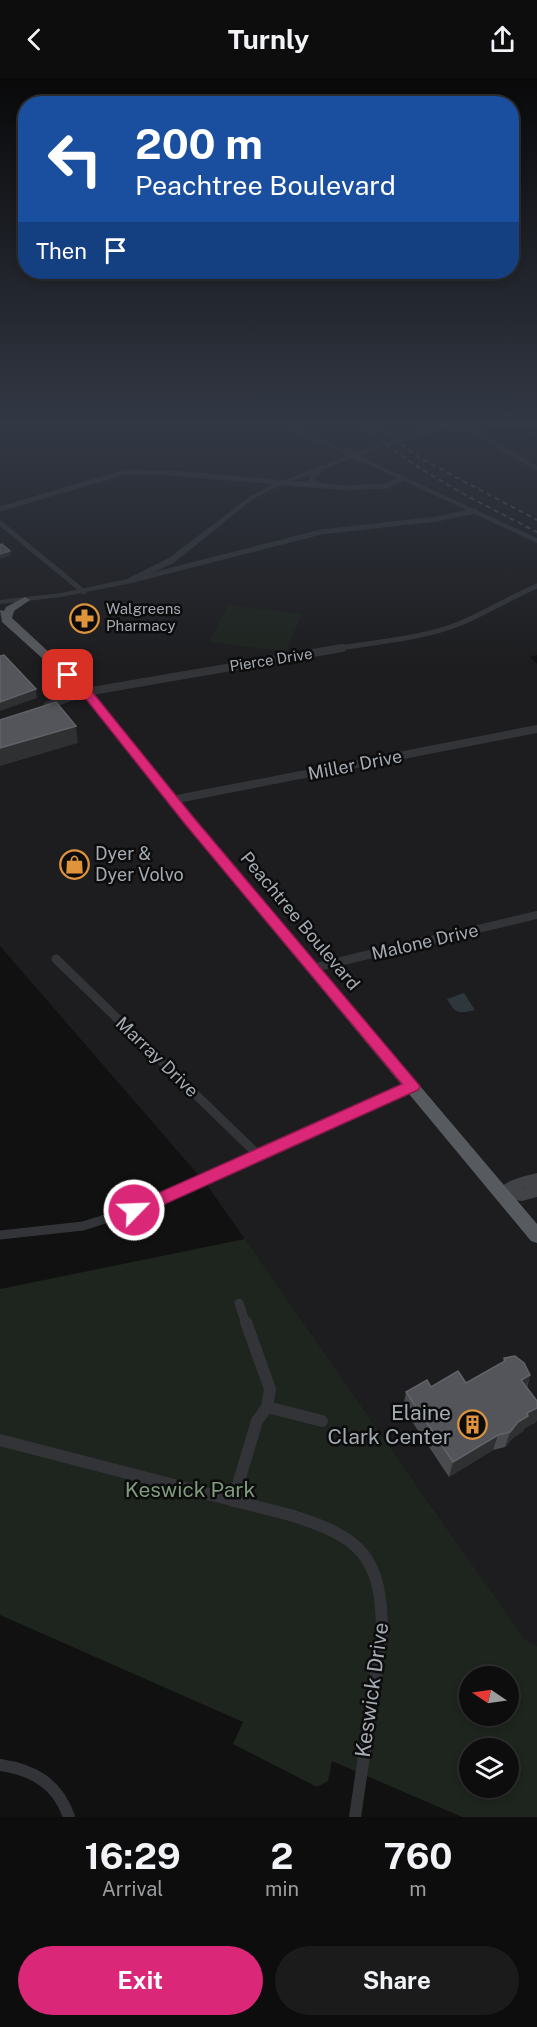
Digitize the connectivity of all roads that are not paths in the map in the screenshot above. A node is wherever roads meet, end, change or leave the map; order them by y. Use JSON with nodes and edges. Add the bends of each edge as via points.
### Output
{"nodes":[{"id":1,"x":20,"y":503,"type":"edge"},
{"id":2,"x":244,"y":503,"type":"edge"},
{"id":3,"x":458,"y":503,"type":"edge"},
{"id":4,"x":0,"y":509,"type":"edge"},
{"id":5,"x":475,"y":511,"type":"junction"},
{"id":6,"x":0,"y":522,"type":"edge"},
{"id":7,"x":537,"y":541,"type":"edge"},
{"id":8,"x":129,"y":581,"type":"junction"},
{"id":9,"x":537,"y":586,"type":"edge"},
{"id":10,"x":84,"y":592,"type":"junction"},
{"id":11,"x":25,"y":600,"type":"junction"},
{"id":12,"x":0,"y":602,"type":"edge"},
{"id":13,"x":3,"y":617,"type":"edge"},
{"id":14,"x":86,"y":692,"type":"junction"},
{"id":15,"x":45,"y":706,"type":"edge"},
{"id":16,"x":537,"y":729,"type":"edge"},
{"id":17,"x":172,"y":800,"type":"junction"},
{"id":18,"x":537,"y":915,"type":"edge"},
{"id":19,"x":56,"y":959,"type":"dead end"},
{"id":20,"x":313,"y":968,"type":"junction"},
{"id":21,"x":413,"y":1086,"type":"junction"},
{"id":22,"x":257,"y":1154,"type":"junction"},
{"id":23,"x":537,"y":1179,"type":"edge"},
{"id":24,"x":537,"y":1191,"type":"edge"},
{"id":25,"x":502,"y":1194,"type":"junction"},
{"id":26,"x":0,"y":1235,"type":"edge"},
{"id":27,"x":537,"y":1236,"type":"edge"},
{"id":28,"x":239,"y":1303,"type":"dead end"},
{"id":29,"x":267,"y":1407,"type":"junction"},
{"id":30,"x":322,"y":1420,"type":"dead end"},
{"id":31,"x":0,"y":1440,"type":"edge"},
{"id":32,"x":233,"y":1501,"type":"junction"},
{"id":33,"x":0,"y":1764,"type":"edge"},
{"id":34,"x":69,"y":1817,"type":"edge"},
{"id":35,"x":355,"y":1817,"type":"edge"}],
"edges":[{"from":1,"to":4,"type":"street"},
{"from":2,"to":8,"type":"street","via":[[172,560]]},
{"from":3,"to":5,"type":"street"},
{"from":5,"to":7,"type":"street"},
{"from":5,"to":8,"type":"street","via":[[439,519],[321,532]]},
{"from":6,"to":10,"type":"street"},
{"from":8,"to":10,"type":"street"},
{"from":9,"to":14,"type":"street","name":"Pierce Drive","via":[[461,623],[435,631]]},
{"from":10,"to":11,"type":"street"},
{"from":11,"to":12,"type":"street"},
{"from":11,"to":13,"type":"highway"},
{"from":13,"to":14,"type":"highway","name":"Peachtree Boulevard"},
{"from":14,"to":15,"type":"street","name":"Pierce Drive"},
{"from":14,"to":17,"type":"highway","name":"Peachtree Boulevard"},
{"from":16,"to":17,"type":"street","name":"Miller Drive"},
{"from":17,"to":20,"type":"highway","name":"Peachtree Boulevard"},
{"from":18,"to":20,"type":"street","name":"Malone Drive"},
{"from":19,"to":22,"type":"street","name":"Marray Drive"},
{"from":20,"to":21,"type":"highway","name":"Peachtree Boulevard"},
{"from":21,"to":22,"type":"street"},
{"from":21,"to":25,"type":"highway","name":"Peachtree Boulevard"},
{"from":22,"to":26,"type":"street","via":[[134,1210],[83,1226]]},
{"from":23,"to":25,"type":"main road","via":[[517,1184]]},
{"from":24,"to":25,"type":"main road"},
{"from":25,"to":27,"type":"highway","name":"Peachtree Boulevard"},
{"from":28,"to":29,"type":"street","via":[[270,1389]]},
{"from":29,"to":30,"type":"street"},
{"from":29,"to":32,"type":"street","via":[[257,1421]]},
{"from":31,"to":32,"type":"street","name":"Keswick Drive"},
{"from":32,"to":35,"type":"street","name":"Keswick Drive","via":[[321,1524],[356,1545],[380,1591],[384,1618],[380,1660]]},
{"from":33,"to":34,"type":"street","via":[[40,1776],[55,1788]]}]}
